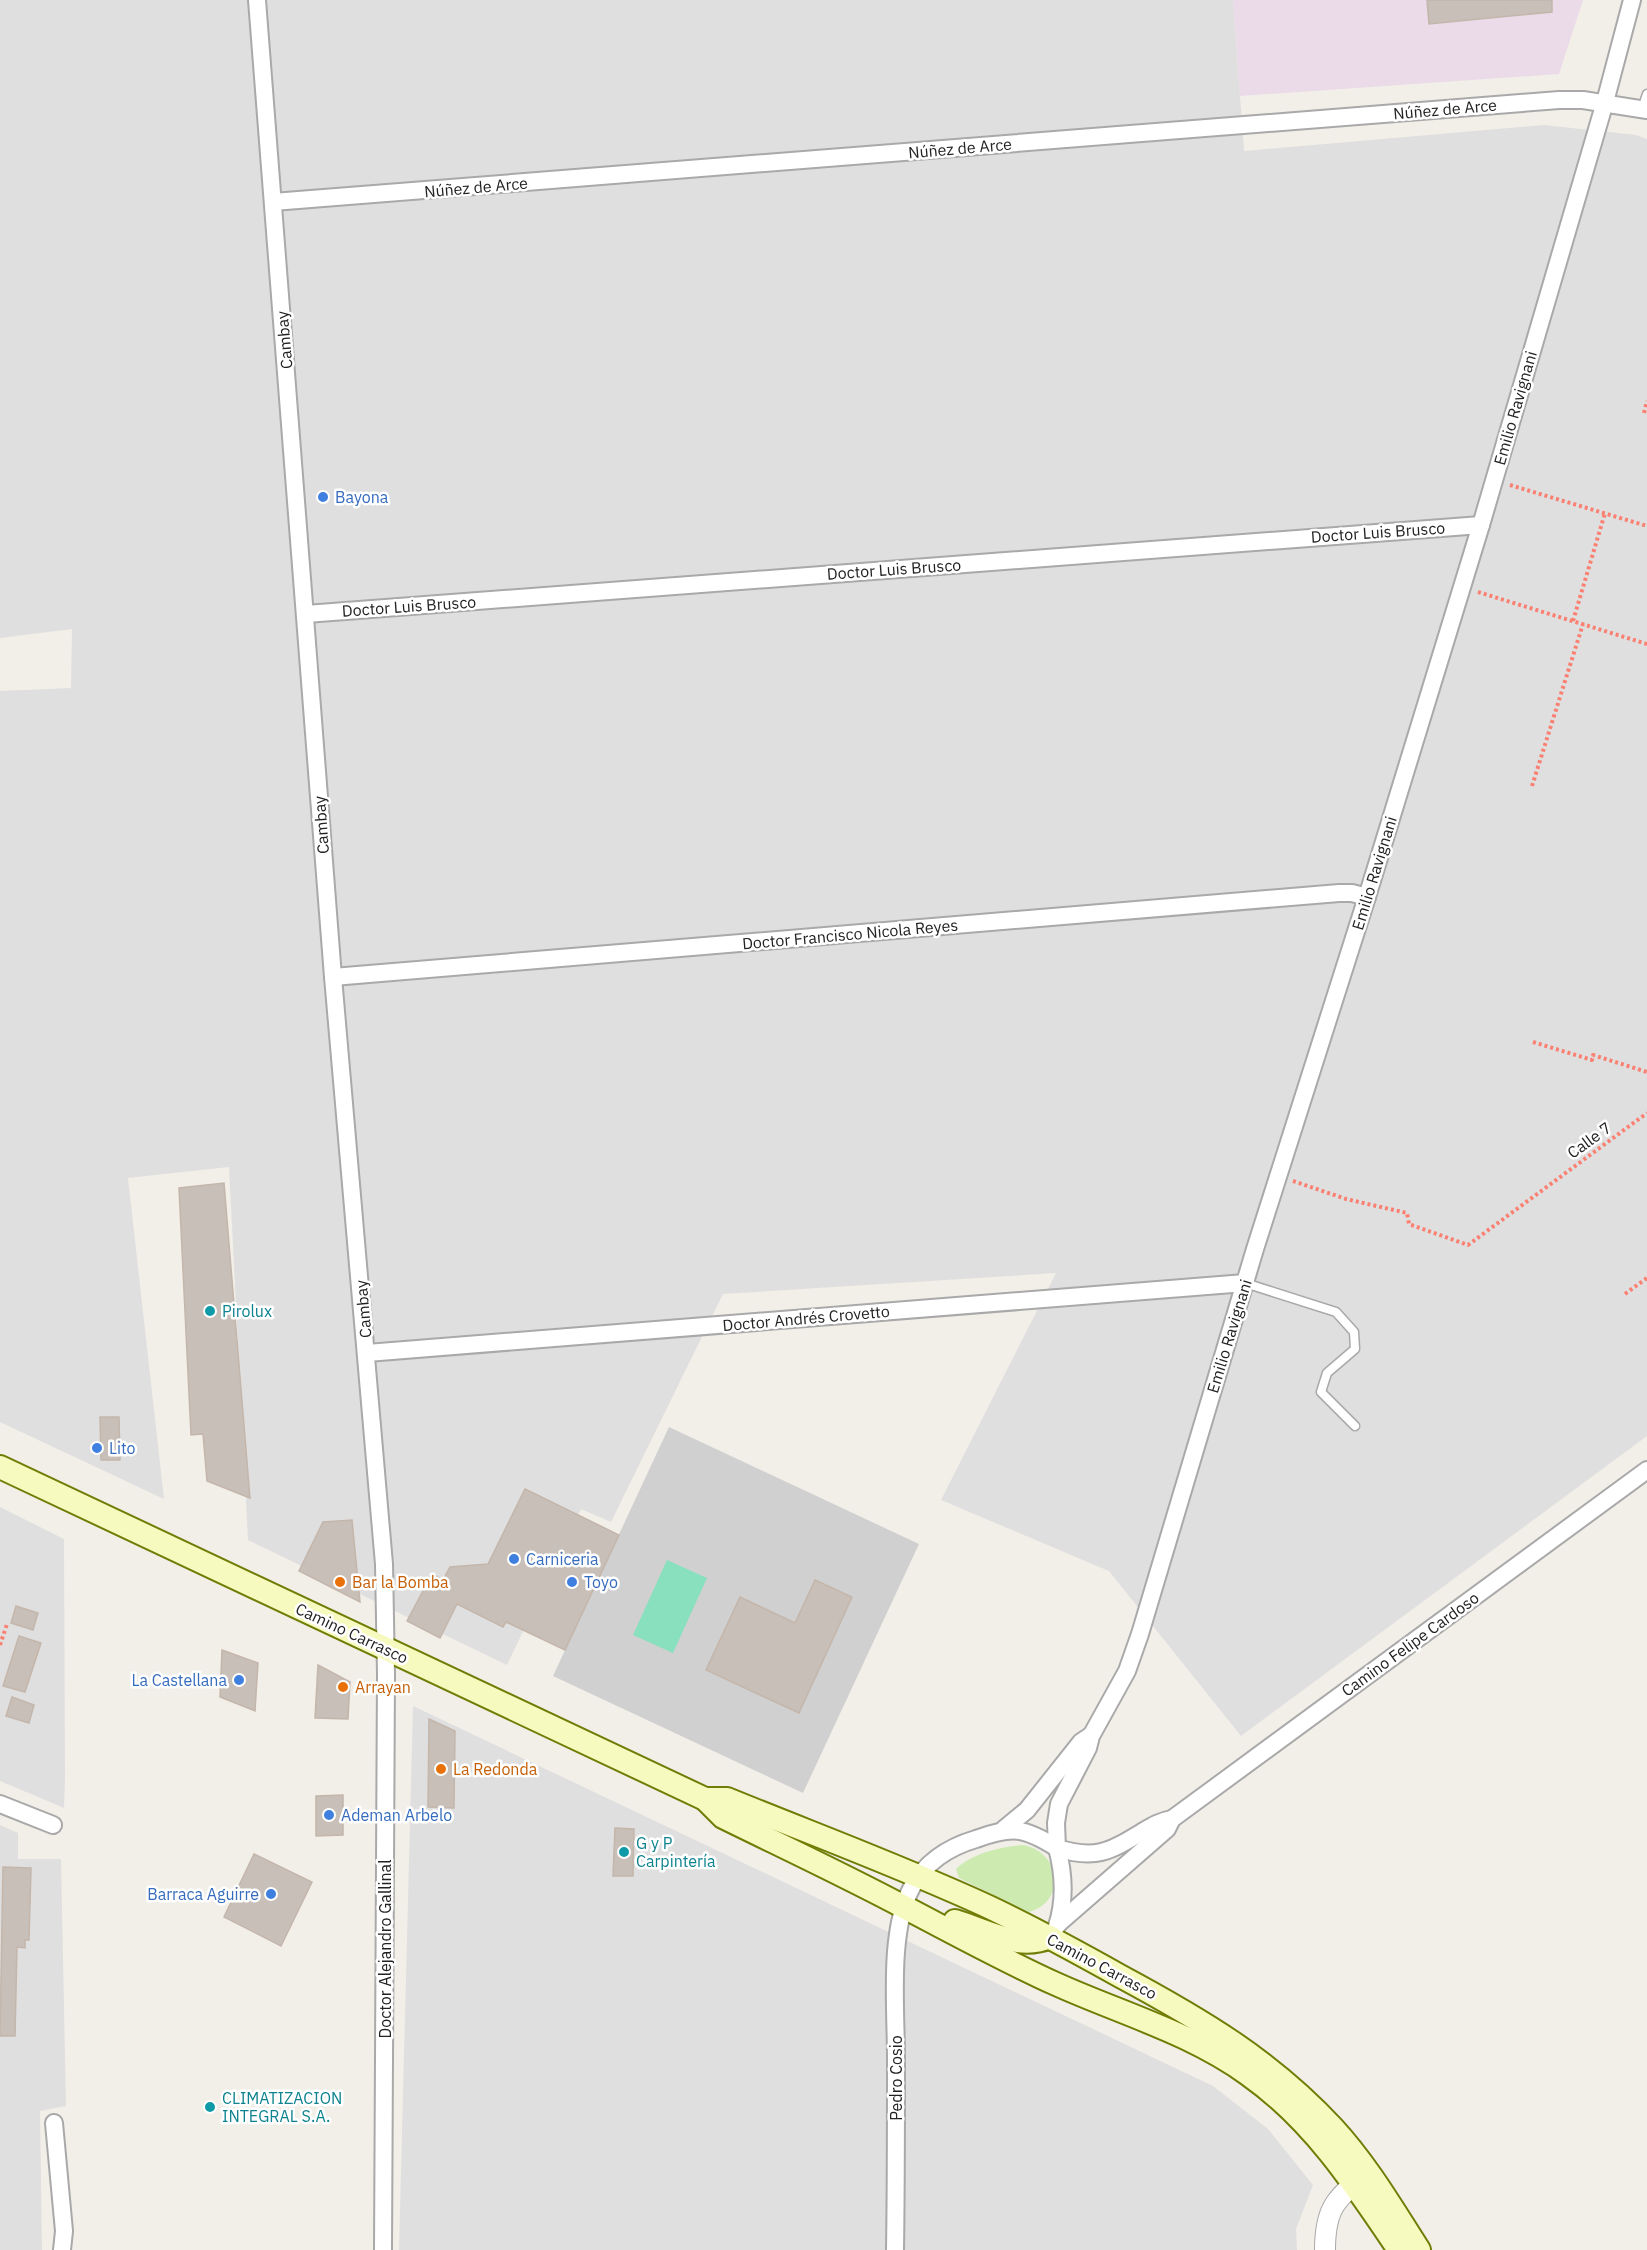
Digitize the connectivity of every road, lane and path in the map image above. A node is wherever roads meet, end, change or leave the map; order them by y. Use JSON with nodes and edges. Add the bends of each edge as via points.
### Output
{"nodes":[{"id":1,"x":257,"y":0,"type":"edge"},
{"id":2,"x":1632,"y":0,"type":"edge"},
{"id":3,"x":1605,"y":102,"type":"junction"},
{"id":4,"x":1645,"y":104,"type":"edge"},
{"id":5,"x":273,"y":202,"type":"junction"},
{"id":6,"x":1647,"y":401,"type":"edge"},
{"id":7,"x":1644,"y":413,"type":"dead end"},
{"id":8,"x":1494,"y":480,"type":"junction"},
{"id":9,"x":1605,"y":513,"type":"junction"},
{"id":10,"x":1481,"y":525,"type":"junction"},
{"id":11,"x":1647,"y":526,"type":"edge"},
{"id":12,"x":1462,"y":587,"type":"junction"},
{"id":13,"x":306,"y":614,"type":"junction"},
{"id":14,"x":1573,"y":621,"type":"junction"},
{"id":15,"x":1583,"y":624,"type":"junction"},
{"id":16,"x":1647,"y":644,"type":"edge"},
{"id":17,"x":1532,"y":786,"type":"dead end"},
{"id":18,"x":1367,"y":897,"type":"junction"},
{"id":19,"x":333,"y":977,"type":"junction"},
{"id":20,"x":1533,"y":1042,"type":"dead end"},
{"id":21,"x":1647,"y":1072,"type":"edge"},
{"id":22,"x":1647,"y":1113,"type":"edge"},
{"id":23,"x":1278,"y":1176,"type":"junction"},
{"id":24,"x":1647,"y":1278,"type":"edge"},
{"id":25,"x":1245,"y":1283,"type":"junction"},
{"id":26,"x":1625,"y":1294,"type":"dead end"},
{"id":27,"x":367,"y":1353,"type":"junction"},
{"id":28,"x":1355,"y":1426,"type":"dead end"},
{"id":29,"x":0,"y":1467,"type":"edge"},
{"id":30,"x":1647,"y":1470,"type":"edge"},
{"id":31,"x":7,"y":1624,"type":"dead end"},
{"id":32,"x":0,"y":1645,"type":"edge"},
{"id":33,"x":385,"y":1649,"type":"junction"},
{"id":34,"x":1091,"y":1736,"type":"junction"},
{"id":35,"x":705,"y":1799,"type":"junction"},
{"id":36,"x":0,"y":1804,"type":"edge"},
{"id":37,"x":1172,"y":1819,"type":"junction"},
{"id":38,"x":53,"y":1825,"type":"dead end"},
{"id":39,"x":1004,"y":1829,"type":"junction"},
{"id":40,"x":1057,"y":1848,"type":"junction"},
{"id":41,"x":919,"y":1876,"type":"junction"},
{"id":42,"x":905,"y":1907,"type":"junction"},
{"id":43,"x":1054,"y":1931,"type":"junction"},
{"id":44,"x":54,"y":2123,"type":"dead end"},
{"id":45,"x":1362,"y":2178,"type":"junction"},
{"id":46,"x":62,"y":2250,"type":"edge"},
{"id":47,"x":383,"y":2250,"type":"edge"},
{"id":48,"x":896,"y":2250,"type":"edge"},
{"id":49,"x":1325,"y":2250,"type":"edge"},
{"id":50,"x":1399,"y":2250,"type":"edge"},
{"id":51,"x":1419,"y":2250,"type":"edge"}],
"edges":[{"from":1,"to":5,"type":"street","name":"Cambay"},
{"from":2,"to":3,"type":"street","name":"Emilio Ravignani"},
{"from":3,"to":4,"type":"street","name":"Núñez de Arce"},
{"from":3,"to":5,"type":"street","name":"Núñez de Arce","via":[[1559,100]]},
{"from":3,"to":8,"type":"street","name":"Emilio Ravignani"},
{"from":5,"to":13,"type":"street","name":"Cambay"},
{"from":6,"to":7,"type":"path"},
{"from":8,"to":9,"type":"path"},
{"from":8,"to":10,"type":"street","name":"Emilio Ravignani"},
{"from":9,"to":11,"type":"path"},
{"from":9,"to":14,"type":"path"},
{"from":10,"to":12,"type":"street","name":"Emilio Ravignani"},
{"from":10,"to":13,"type":"street","name":"Doctor Luis Brusco"},
{"from":12,"to":14,"type":"path"},
{"from":12,"to":18,"type":"street","name":"Emilio Ravignani"},
{"from":13,"to":19,"type":"street","name":"Cambay"},
{"from":14,"to":15,"type":"path"},
{"from":15,"to":16,"type":"path"},
{"from":15,"to":17,"type":"path"},
{"from":18,"to":19,"type":"street","name":"Doctor Francisco Nicola Reyes","via":[[1327,894]]},
{"from":18,"to":23,"type":"street","name":"Emilio Ravignani"},
{"from":19,"to":27,"type":"street","name":"Cambay"},
{"from":20,"to":21,"type":"path","via":[[1592,1060],[1593,1054]]},
{"from":22,"to":23,"type":"path","name":"Calle 7","via":[[1467,1245],[1409,1224],[1407,1213],[1346,1199]]},
{"from":23,"to":25,"type":"street","name":"Emilio Ravignani"},
{"from":24,"to":26,"type":"path"},
{"from":25,"to":27,"type":"street","name":"Doctor Andrés Crovetto"},
{"from":25,"to":28,"type":"lane","via":[[1336,1312],[1354,1332],[1355,1349],[1327,1373],[1321,1392]]},
{"from":25,"to":34,"type":"street","name":"Emilio Ravignani","via":[[1137,1643],[1127,1671]]},
{"from":27,"to":33,"type":"street","name":"Cambay","via":[[384,1564]]},
{"from":29,"to":33,"type":"main road","name":"Camino Carrasco"},
{"from":30,"to":37,"type":"street","name":"Camino Felipe Cardoso"},
{"from":31,"to":32,"type":"path"},
{"from":33,"to":35,"type":"main road","name":"Camino Carrasco"},
{"from":33,"to":47,"type":"street","name":"Doctor Alejandro Gallinal"},
{"from":34,"to":39,"type":"street","name":"Emilio Ravignani","via":[[1081,1742],[1028,1810]]},
{"from":34,"to":40,"type":"street","name":"Emilio Ravignani","via":[[1089,1748],[1059,1804]]},
{"from":35,"to":41,"type":"main road","name":"Camino Carrasco","via":[[727,1799]]},
{"from":35,"to":42,"type":"main road","name":"Camino Carrasco","via":[[723,1816]]},
{"from":36,"to":38,"type":"street"},
{"from":37,"to":40,"type":"street","name":"Camino Felipe Cardoso","via":[[1160,1821],[1100,1852],[1078,1854]]},
{"from":37,"to":43,"type":"street","name":"Camino Felipe Cardoso","via":[[1167,1829]]},
{"from":39,"to":40,"type":"street","via":[[1039,1837]]},
{"from":39,"to":41,"type":"street","name":"Emilio Ravignani","via":[[956,1845]]},
{"from":40,"to":43,"type":"street","name":"Emilio Ravignani","via":[[1063,1891]]},
{"from":41,"to":42,"type":"street","name":"Emilio Ravignani"},
{"from":41,"to":43,"type":"main road","name":"Camino Carrasco"},
{"from":42,"to":43,"type":"main road","via":[[1020,1943],[1038,1942]]},
{"from":42,"to":45,"type":"main road","name":"Camino Carrasco","via":[[1056,1984],[1220,2056],[1284,2103],[1322,2144]]},
{"from":42,"to":48,"type":"street","name":"Pedro Cosio","via":[[896,1941]]},
{"from":43,"to":45,"type":"main road","name":"Camino Carrasco","via":[[1252,2054],[1332,2127]]},
{"from":44,"to":46,"type":"street","via":[[64,2231]]},
{"from":45,"to":49,"type":"street","via":[[1346,2189],[1328,2216]]},
{"from":45,"to":50,"type":"main road","name":"Camino Carrasco"},
{"from":45,"to":51,"type":"main road","name":"Camino Carrasco"}]}
